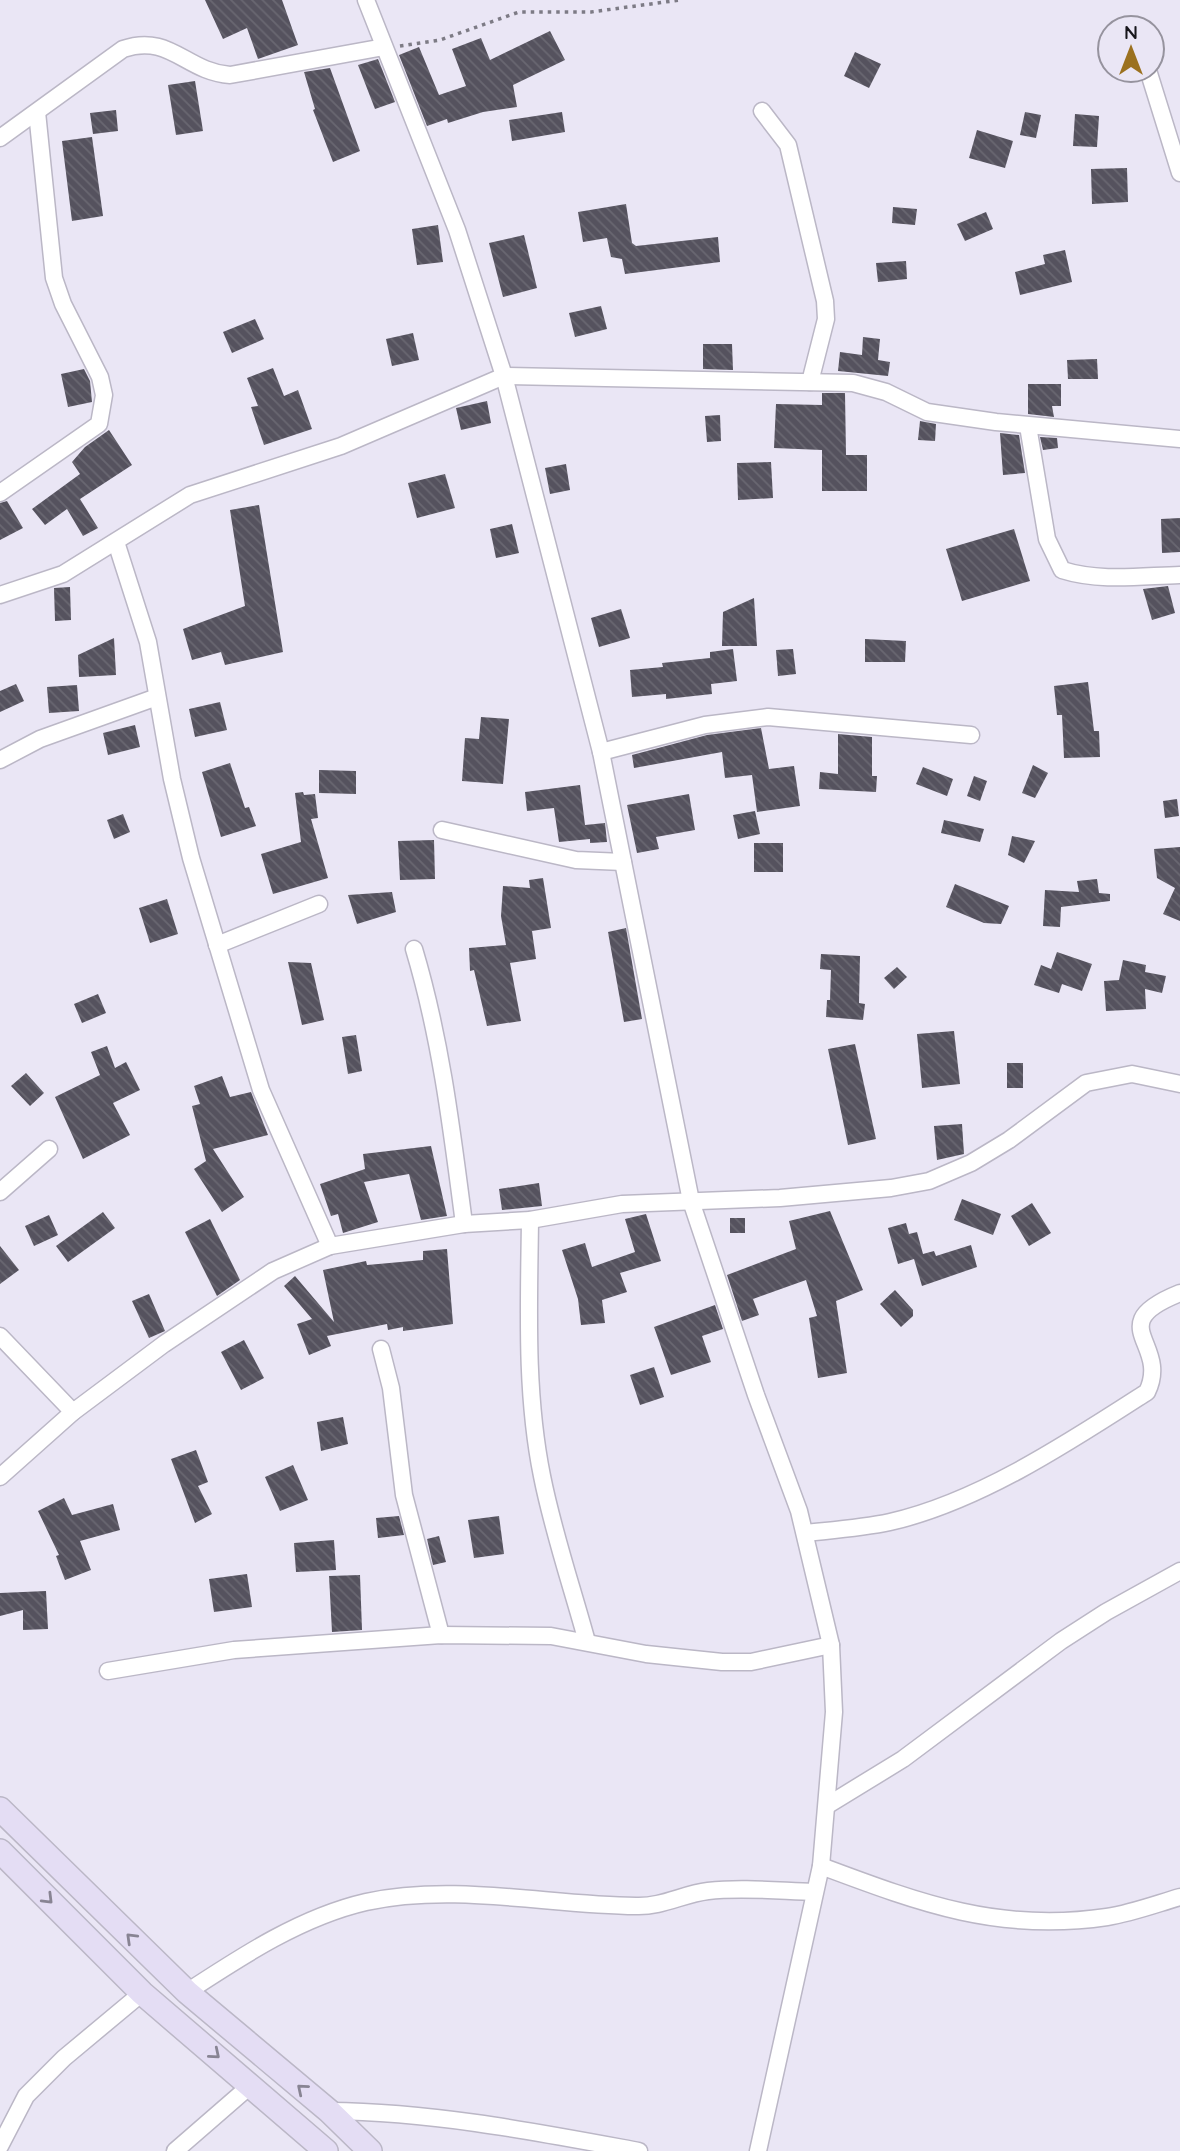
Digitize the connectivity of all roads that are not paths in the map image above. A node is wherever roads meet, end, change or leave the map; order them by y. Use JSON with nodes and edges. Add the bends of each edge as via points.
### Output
{"nodes":[{"id":1,"x":366,"y":0,"type":"edge"},
{"id":2,"x":384,"y":47,"type":"junction"},
{"id":3,"x":1152,"y":84,"type":"edge"},
{"id":4,"x":762,"y":111,"type":"dead end"},
{"id":5,"x":37,"y":112,"type":"junction"},
{"id":6,"x":0,"y":138,"type":"edge"},
{"id":7,"x":1180,"y":173,"type":"edge"},
{"id":8,"x":504,"y":376,"type":"junction"},
{"id":9,"x":810,"y":382,"type":"junction"},
{"id":10,"x":1028,"y":426,"type":"junction"},
{"id":11,"x":1180,"y":439,"type":"edge"},
{"id":12,"x":0,"y":493,"type":"edge"},
{"id":13,"x":116,"y":542,"type":"junction"},
{"id":14,"x":1180,"y":575,"type":"edge"},
{"id":15,"x":0,"y":595,"type":"edge"},
{"id":16,"x":157,"y":697,"type":"junction"},
{"id":17,"x":971,"y":735,"type":"dead end"},
{"id":18,"x":601,"y":752,"type":"junction"},
{"id":19,"x":0,"y":760,"type":"edge"},
{"id":20,"x":442,"y":830,"type":"dead end"},
{"id":21,"x":623,"y":862,"type":"junction"},
{"id":22,"x":319,"y":904,"type":"dead end"},
{"id":23,"x":217,"y":945,"type":"junction"},
{"id":24,"x":414,"y":949,"type":"dead end"},
{"id":25,"x":1180,"y":1084,"type":"edge"},
{"id":26,"x":49,"y":1149,"type":"dead end"},
{"id":27,"x":0,"y":1192,"type":"edge"},
{"id":28,"x":691,"y":1201,"type":"junction"},
{"id":29,"x":530,"y":1220,"type":"junction"},
{"id":30,"x":464,"y":1224,"type":"junction"},
{"id":31,"x":330,"y":1246,"type":"junction"},
{"id":32,"x":1180,"y":1293,"type":"edge"},
{"id":33,"x":0,"y":1336,"type":"edge"},
{"id":34,"x":381,"y":1349,"type":"dead end"},
{"id":35,"x":73,"y":1412,"type":"junction"},
{"id":36,"x":0,"y":1477,"type":"edge"},
{"id":37,"x":805,"y":1534,"type":"junction"},
{"id":38,"x":1180,"y":1571,"type":"edge"},
{"id":39,"x":441,"y":1635,"type":"junction"},
{"id":40,"x":587,"y":1642,"type":"junction"},
{"id":41,"x":831,"y":1645,"type":"junction"},
{"id":42,"x":108,"y":1671,"type":"dead end"},
{"id":43,"x":828,"y":1805,"type":"junction"},
{"id":44,"x":0,"y":1810,"type":"edge"},
{"id":45,"x":0,"y":1851,"type":"edge"},
{"id":46,"x":821,"y":1866,"type":"junction"},
{"id":47,"x":814,"y":1892,"type":"junction"},
{"id":48,"x":1180,"y":1897,"type":"edge"},
{"id":49,"x":187,"y":1992,"type":"junction"},
{"id":50,"x":142,"y":1993,"type":"junction"},
{"id":51,"x":251,"y":2085,"type":"junction"},
{"id":52,"x":329,"y":2111,"type":"junction"},
{"id":53,"x":0,"y":2146,"type":"edge"},
{"id":54,"x":175,"y":2151,"type":"edge"},
{"id":55,"x":326,"y":2151,"type":"edge"},
{"id":56,"x":370,"y":2151,"type":"edge"},
{"id":57,"x":639,"y":2151,"type":"edge"},
{"id":58,"x":758,"y":2151,"type":"edge"}],
"edges":[{"from":1,"to":2,"type":"street"},
{"from":2,"to":5,"type":"street","via":[[230,75],[213,74],[152,43],[139,43],[123,49]]},
{"from":2,"to":8,"type":"street","via":[[457,230]]},
{"from":3,"to":7,"type":"street"},
{"from":4,"to":9,"type":"street","via":[[788,145],[825,301],[826,319]]},
{"from":5,"to":6,"type":"street"},
{"from":5,"to":12,"type":"street","via":[[54,278],[100,377],[104,410],[99,424]]},
{"from":8,"to":9,"type":"street"},
{"from":8,"to":13,"type":"street","via":[[341,446],[190,495]]},
{"from":8,"to":18,"type":"street"},
{"from":9,"to":10,"type":"street","via":[[853,383],[886,392],[927,412]]},
{"from":10,"to":11,"type":"street"},
{"from":10,"to":14,"type":"street","via":[[1047,539],[1062,570],[1080,576]]},
{"from":13,"to":15,"type":"street","via":[[63,574]]},
{"from":13,"to":16,"type":"street","via":[[148,642]]},
{"from":16,"to":19,"type":"street","via":[[40,739]]},
{"from":16,"to":23,"type":"street","via":[[175,792]]},
{"from":17,"to":18,"type":"street","via":[[768,717],[705,725]]},
{"from":18,"to":21,"type":"street"},
{"from":20,"to":21,"type":"street","via":[[576,860]]},
{"from":21,"to":28,"type":"street"},
{"from":22,"to":23,"type":"street"},
{"from":23,"to":31,"type":"street","via":[[261,1090]]},
{"from":24,"to":30,"type":"street","via":[[442,1060]]},
{"from":25,"to":28,"type":"street","via":[[1132,1074],[1086,1083],[1009,1140],[929,1181],[838,1194]]},
{"from":26,"to":27,"type":"street"},
{"from":28,"to":29,"type":"street","via":[[622,1204]]},
{"from":28,"to":37,"type":"street"},
{"from":29,"to":30,"type":"street"},
{"from":29,"to":40,"type":"street","via":[[534,1425],[542,1477]]},
{"from":30,"to":31,"type":"street"},
{"from":31,"to":35,"type":"street","via":[[273,1271]]},
{"from":32,"to":37,"type":"street","via":[[1144,1312],[1139,1324],[1153,1380],[1147,1392],[1117,1412],[975,1491],[928,1510],[889,1522]]},
{"from":33,"to":35,"type":"street"},
{"from":34,"to":39,"type":"street","via":[[391,1388],[404,1495]]},
{"from":35,"to":36,"type":"street"},
{"from":37,"to":41,"type":"street"},
{"from":38,"to":43,"type":"street","via":[[1061,1641],[903,1759]]},
{"from":39,"to":40,"type":"street","via":[[510,1634]]},
{"from":39,"to":42,"type":"street","via":[[234,1650]]},
{"from":40,"to":41,"type":"street","via":[[722,1662],[751,1662]]},
{"from":41,"to":43,"type":"street","via":[[834,1712]]},
{"from":43,"to":46,"type":"street"},
{"from":49,"to":44,"type":"street","one_way":true},
{"from":45,"to":50,"type":"street","one_way":true},
{"from":46,"to":47,"type":"street"},
{"from":46,"to":48,"type":"street","via":[[956,1912],[1016,1921],[1058,1923],[1111,1916]]},
{"from":47,"to":49,"type":"street","via":[[709,1891],[655,1906],[401,1897],[365,1903],[314,1921],[241,1956]]},
{"from":47,"to":58,"type":"street"},
{"from":52,"to":49,"type":"street","one_way":true},
{"from":50,"to":51,"type":"street","one_way":true},
{"from":50,"to":53,"type":"street","via":[[26,2096]]},
{"from":51,"to":54,"type":"street"},
{"from":51,"to":55,"type":"street"},
{"from":52,"to":56,"type":"street"},
{"from":52,"to":57,"type":"street","via":[[383,2112],[515,2128]]}]}
